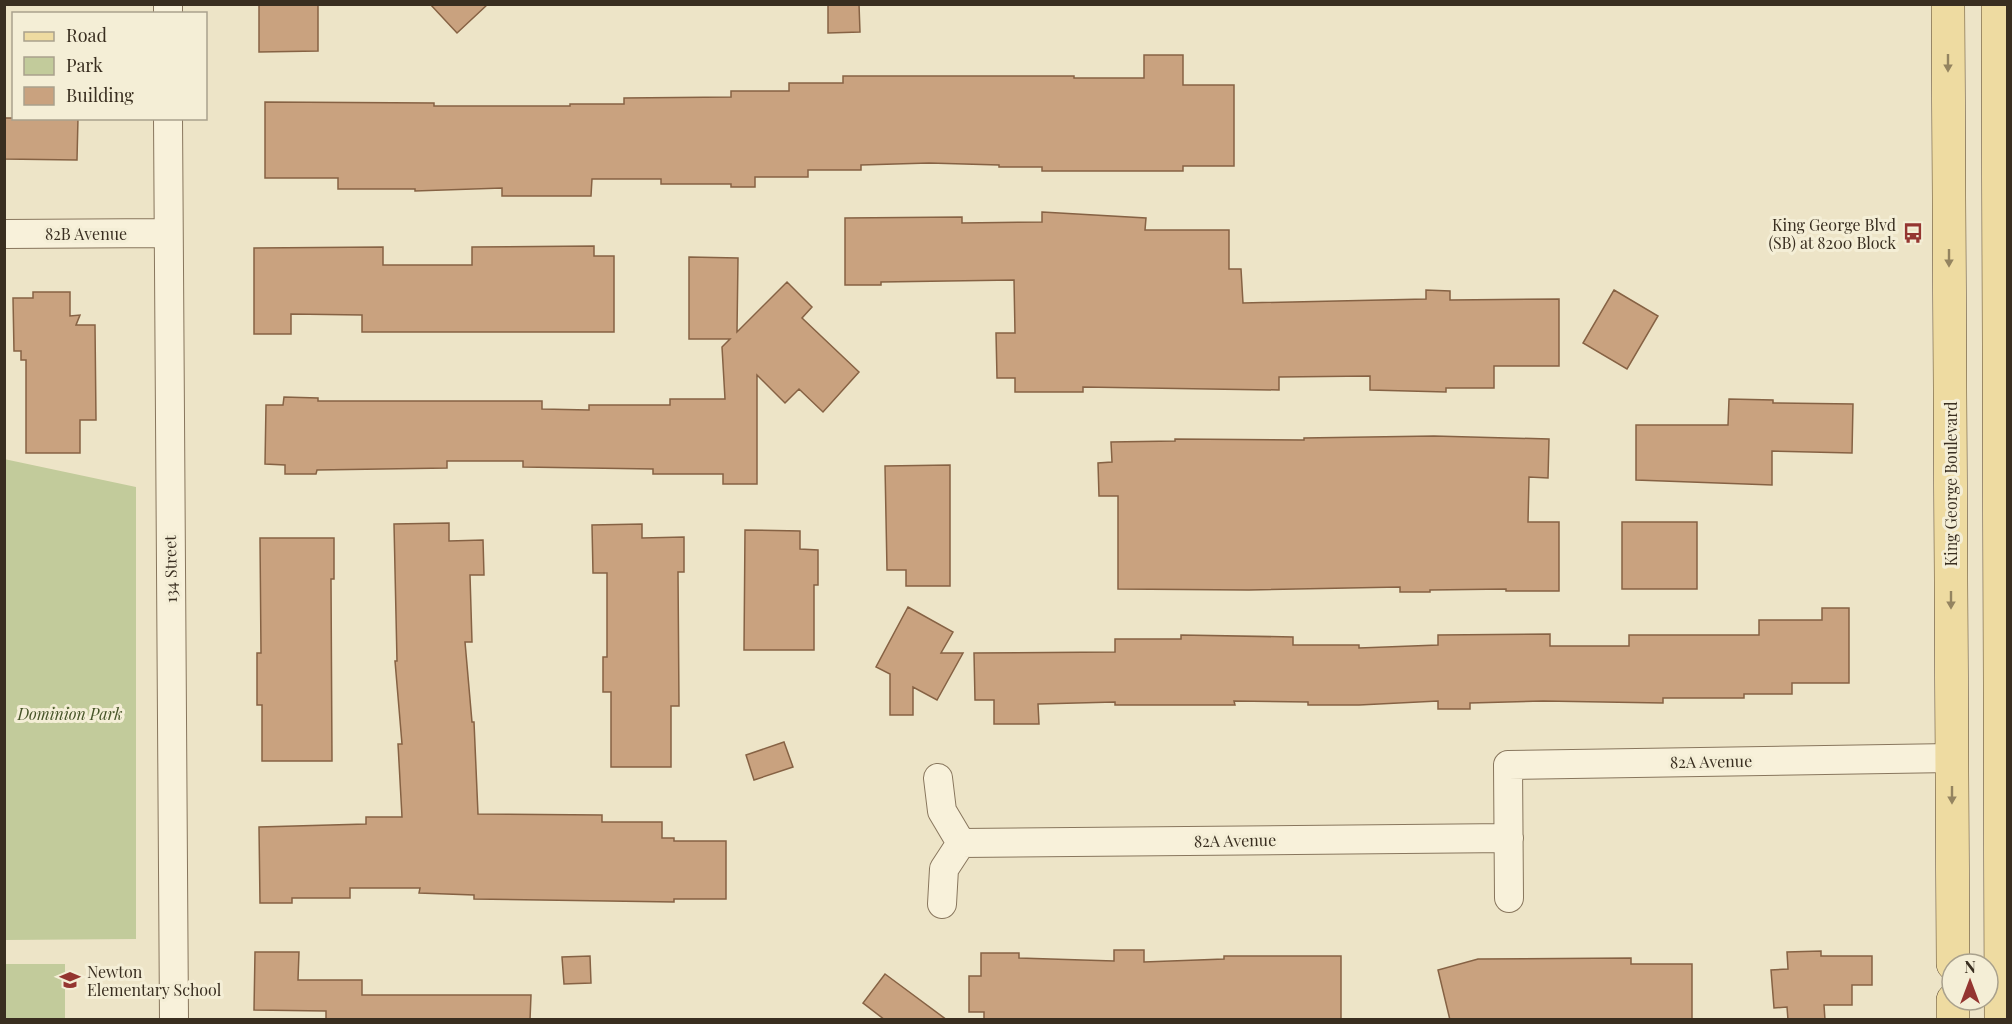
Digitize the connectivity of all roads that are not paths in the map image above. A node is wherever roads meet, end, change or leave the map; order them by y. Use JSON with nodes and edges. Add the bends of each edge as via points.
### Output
{"nodes":[{"id":1,"x":1948,"y":4,"type":"edge"},
{"id":2,"x":1998,"y":4,"type":"edge"},
{"id":3,"x":168,"y":120,"type":"edge"},
{"id":4,"x":167,"y":233,"type":"junction"},
{"id":5,"x":4,"y":234,"type":"edge"},
{"id":6,"x":1952,"y":758,"type":"junction"},
{"id":7,"x":938,"y":778,"type":"dead end"},
{"id":8,"x":1509,"y":838,"type":"junction"},
{"id":9,"x":961,"y":843,"type":"junction"},
{"id":10,"x":1509,"y":898,"type":"dead end"},
{"id":11,"x":942,"y":904,"type":"dead end"},
{"id":12,"x":1953,"y":952,"type":"edge"},
{"id":13,"x":174,"y":1020,"type":"edge"},
{"id":14,"x":2001,"y":1020,"type":"edge"}],
"edges":[{"from":1,"to":6,"type":"main road","name":"King George Boulevard","one_way":true},
{"from":2,"to":14,"type":"main road"},
{"from":3,"to":4,"type":"street","name":"134 Street"},
{"from":4,"to":5,"type":"street","name":"82B Avenue"},
{"from":4,"to":13,"type":"street","name":"134 Street"},
{"from":6,"to":8,"type":"street","name":"82A Avenue","via":[[1508,765]]},
{"from":6,"to":12,"type":"main road","name":"King George Boulevard","one_way":true},
{"from":7,"to":9,"type":"street","via":[[942,811]]},
{"from":8,"to":9,"type":"street","name":"82A Avenue"},
{"from":8,"to":10,"type":"street","name":"82A Avenue"},
{"from":9,"to":11,"type":"street","via":[[944,869]]}]}
